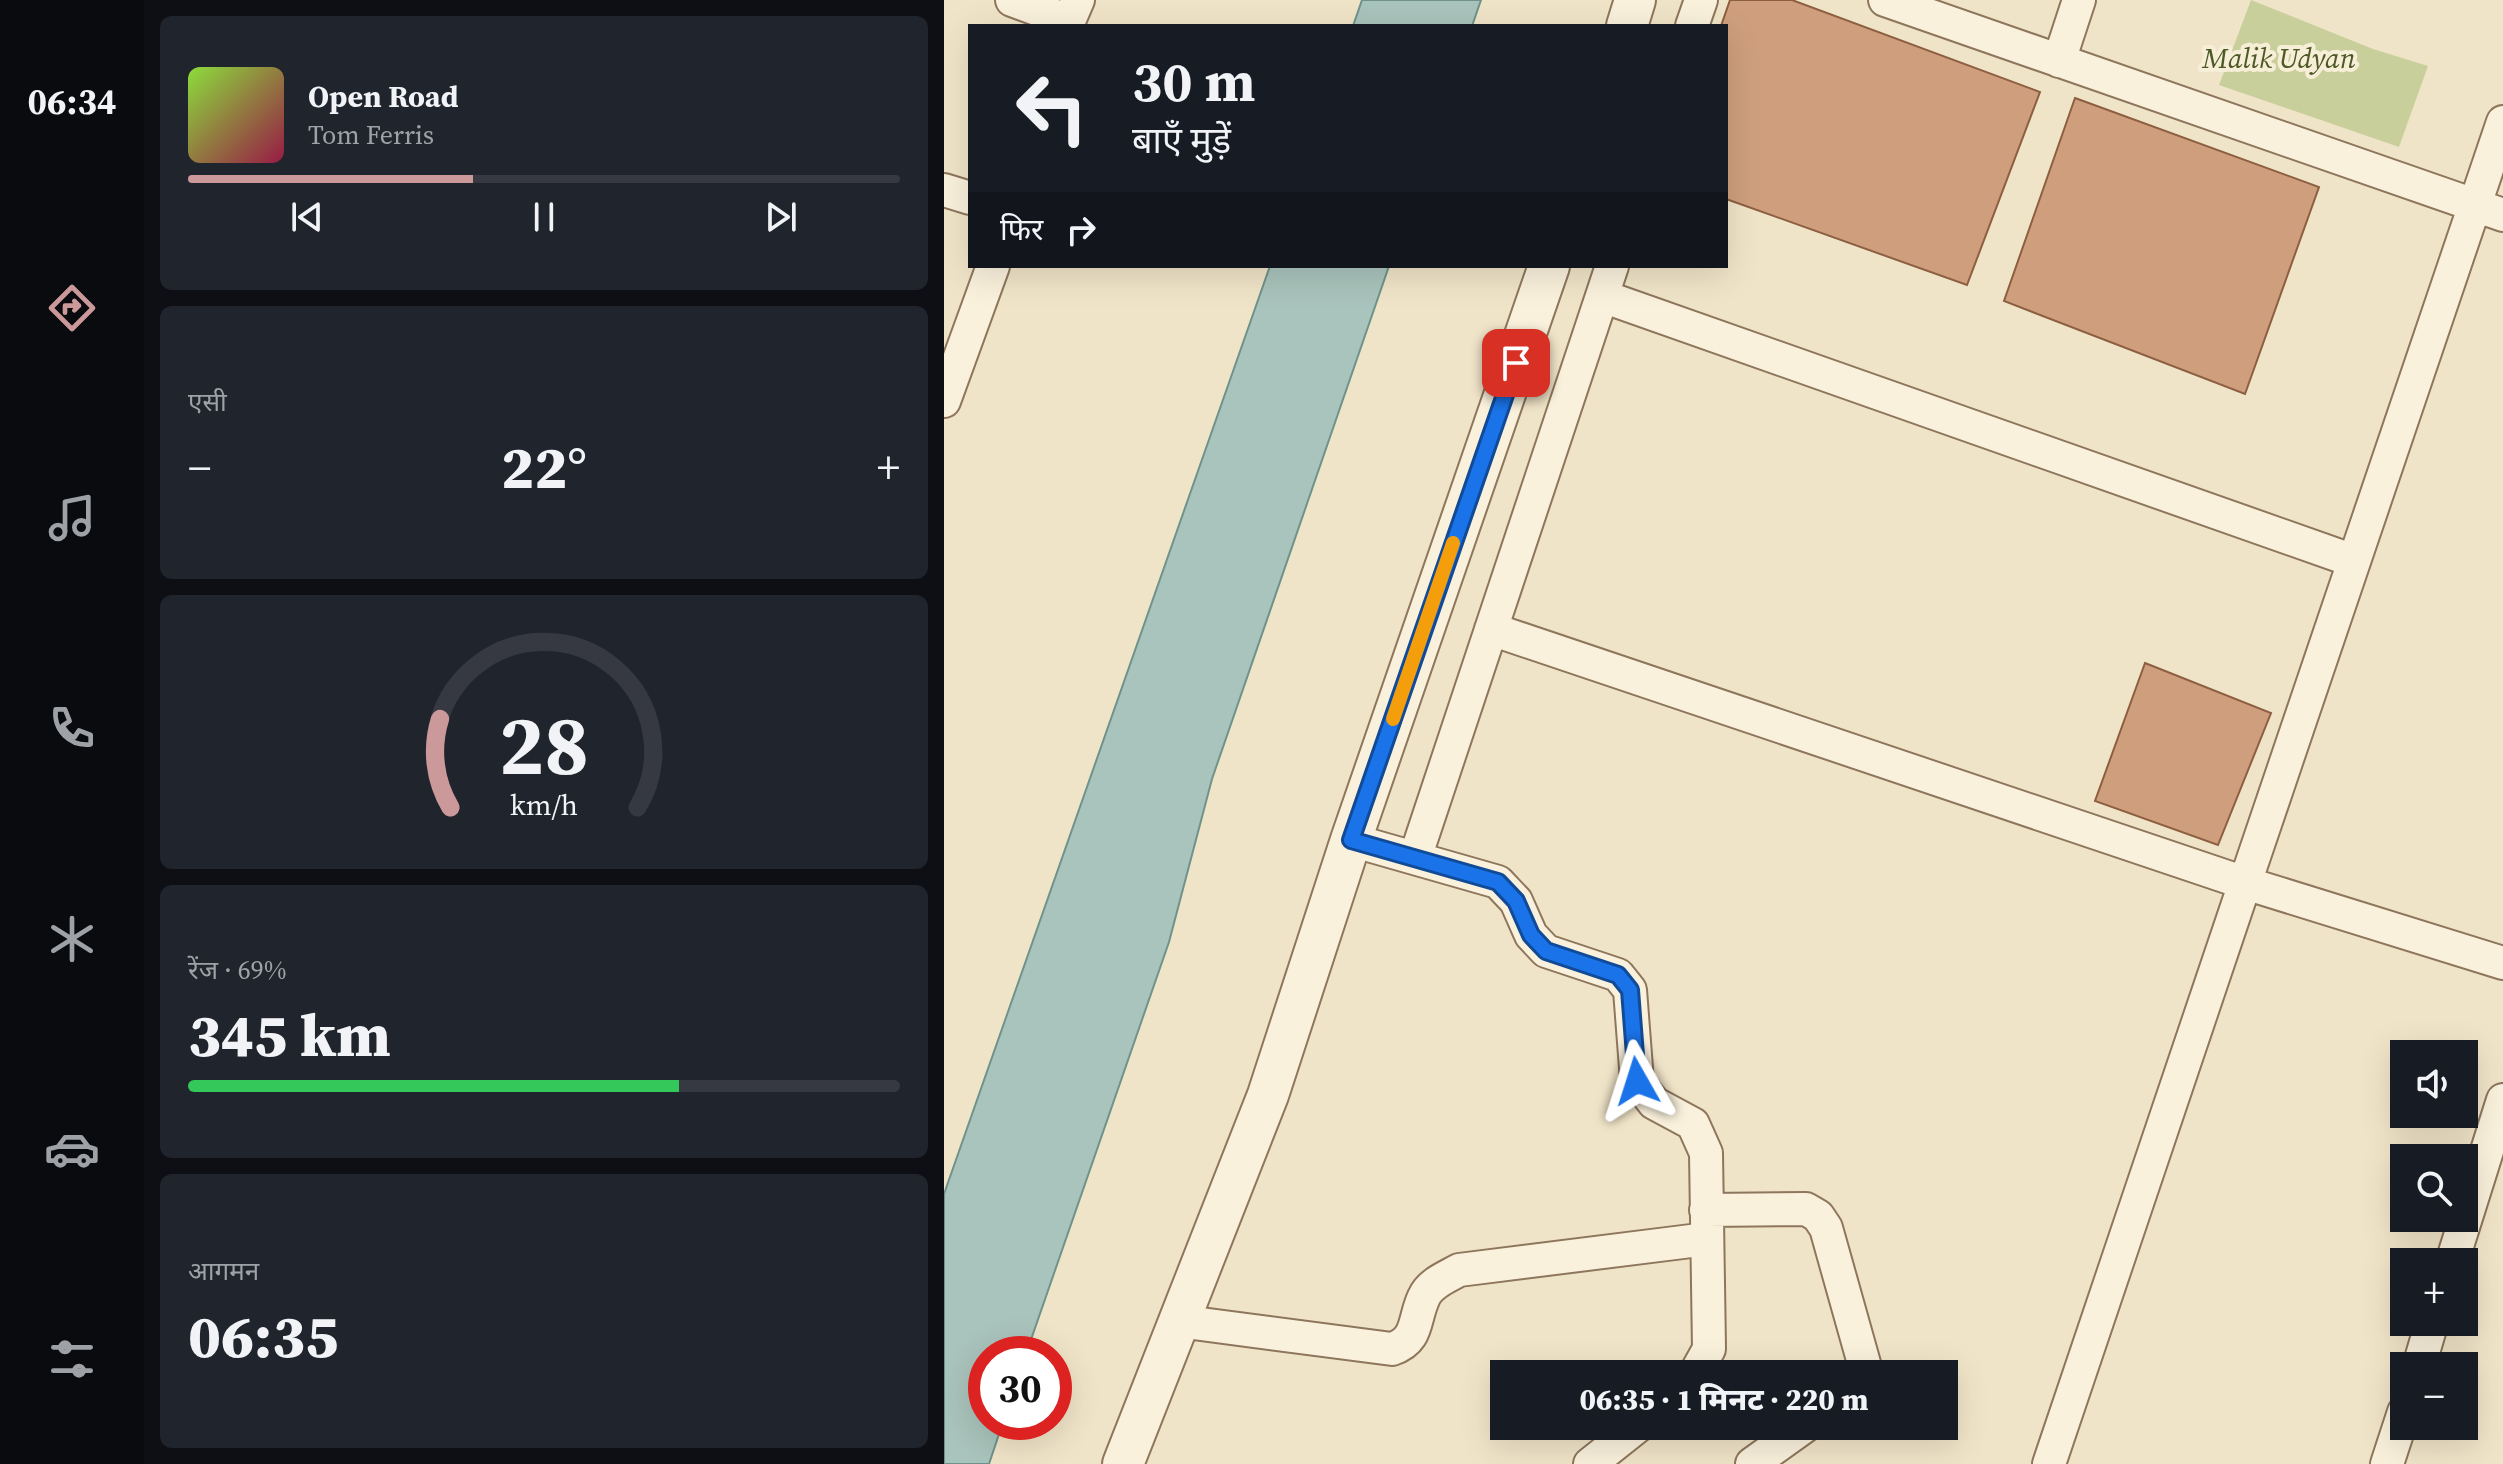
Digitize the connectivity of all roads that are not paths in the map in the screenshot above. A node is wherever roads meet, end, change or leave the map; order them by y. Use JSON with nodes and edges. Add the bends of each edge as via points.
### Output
{"nodes":[{"id":1,"x":1012,"y":0,"type":"edge"},
{"id":2,"x":1635,"y":0,"type":"edge"},
{"id":3,"x":1701,"y":0,"type":"edge"},
{"id":4,"x":1885,"y":0,"type":"edge"},
{"id":5,"x":2079,"y":0,"type":"edge"},
{"id":6,"x":1072,"y":16,"type":"edge"},
{"id":7,"x":1628,"y":24,"type":"edge"},
{"id":8,"x":1693,"y":24,"type":"edge"},
{"id":9,"x":2059,"y":61,"type":"junction"},
{"id":10,"x":2503,"y":122,"type":"edge"},
{"id":11,"x":944,"y":190,"type":"edge"},
{"id":12,"x":968,"y":197,"type":"edge"},
{"id":13,"x":2489,"y":211,"type":"edge"},
{"id":14,"x":992,"y":268,"type":"edge"},
{"id":15,"x":1548,"y":268,"type":"edge"},
{"id":16,"x":1611,"y":268,"type":"edge"},
{"id":17,"x":1602,"y":296,"type":"junction"},
{"id":18,"x":944,"y":401,"type":"edge"},
{"id":19,"x":2354,"y":561,"type":"junction"},
{"id":20,"x":1491,"y":629,"type":"junction"},
{"id":21,"x":1351,"y":840,"type":"junction"},
{"id":22,"x":1415,"y":858,"type":"junction"},
{"id":23,"x":2245,"y":883,"type":"junction"},
{"id":24,"x":2503,"y":963,"type":"edge"},
{"id":25,"x":2503,"y":1100,"type":"edge"},
{"id":26,"x":1707,"y":1224,"type":"junction"},
{"id":27,"x":2456,"y":1248,"type":"edge"},
{"id":28,"x":1178,"y":1321,"type":"junction"},
{"id":29,"x":1703,"y":1360,"type":"edge"},
{"id":30,"x":1863,"y":1360,"type":"edge"},
{"id":31,"x":1620,"y":1440,"type":"edge"},
{"id":32,"x":1785,"y":1440,"type":"edge"},
{"id":33,"x":2395,"y":1440,"type":"edge"},
{"id":34,"x":1123,"y":1464,"type":"edge"},
{"id":35,"x":1590,"y":1464,"type":"edge"},
{"id":36,"x":1752,"y":1464,"type":"edge"},
{"id":37,"x":2049,"y":1464,"type":"edge"},
{"id":38,"x":2387,"y":1464,"type":"edge"}],
"edges":[{"from":1,"to":6,"type":"street"},
{"from":2,"to":7,"type":"street"},
{"from":3,"to":8,"type":"street"},
{"from":4,"to":9,"type":"street"},
{"from":5,"to":9,"type":"street"},
{"from":9,"to":13,"type":"street"},
{"from":10,"to":13,"type":"street"},
{"from":11,"to":12,"type":"street"},
{"from":13,"to":19,"type":"street"},
{"from":14,"to":18,"type":"street"},
{"from":15,"to":21,"type":"street"},
{"from":16,"to":17,"type":"street"},
{"from":17,"to":19,"type":"street"},
{"from":17,"to":20,"type":"street"},
{"from":19,"to":23,"type":"street"},
{"from":20,"to":22,"type":"street"},
{"from":20,"to":23,"type":"street"},
{"from":21,"to":22,"type":"street"},
{"from":21,"to":28,"type":"street","via":[[1268,1095]]},
{"from":22,"to":26,"type":"street","via":[[1498,882],[1546,951],[1618,975],[1630,990],[1637,1081],[1654,1103],[1693,1124],[1700,1136],[1706,1153]]},
{"from":23,"to":24,"type":"street"},
{"from":23,"to":37,"type":"street"},
{"from":25,"to":27,"type":"street"},
{"from":26,"to":28,"type":"street","via":[[1459,1270],[1424,1295],[1413,1335],[1392,1349]]},
{"from":26,"to":29,"type":"street","via":[[1709,1349]]},
{"from":26,"to":30,"type":"street","via":[[1806,1209],[1818,1216],[1826,1228]]},
{"from":28,"to":34,"type":"street"},
{"from":31,"to":35,"type":"street"},
{"from":32,"to":36,"type":"street"},
{"from":33,"to":38,"type":"street"}]}
